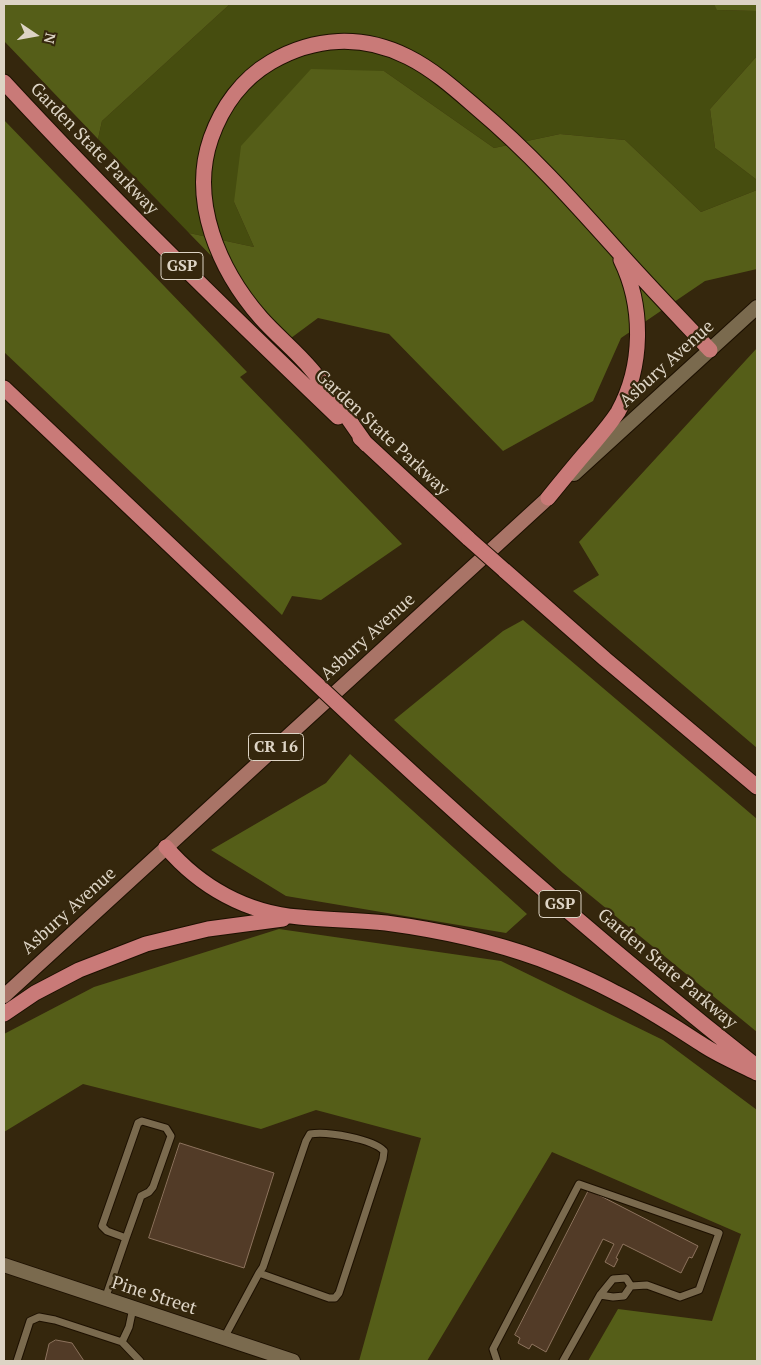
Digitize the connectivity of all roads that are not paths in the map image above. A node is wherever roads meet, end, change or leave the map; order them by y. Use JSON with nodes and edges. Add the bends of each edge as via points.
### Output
{"nodes":[{"id":1,"x":4,"y":82,"type":"edge"},
{"id":2,"x":615,"y":248,"type":"junction"},
{"id":3,"x":757,"y":307,"type":"edge"},
{"id":4,"x":710,"y":350,"type":"junction"},
{"id":5,"x":4,"y":388,"type":"edge"},
{"id":6,"x":366,"y":444,"type":"junction"},
{"id":7,"x":548,"y":498,"type":"junction"},
{"id":8,"x":757,"y":787,"type":"edge"},
{"id":9,"x":166,"y":847,"type":"junction"},
{"id":10,"x":298,"y":917,"type":"junction"},
{"id":11,"x":4,"y":996,"type":"edge"},
{"id":12,"x":4,"y":1014,"type":"edge"},
{"id":13,"x":757,"y":1067,"type":"edge"},
{"id":14,"x":757,"y":1073,"type":"edge"},
{"id":15,"x":126,"y":1238,"type":"junction"},
{"id":16,"x":4,"y":1265,"type":"edge"},
{"id":17,"x":259,"y":1273,"type":"junction"},
{"id":18,"x":631,"y":1286,"type":"junction"},
{"id":19,"x":600,"y":1295,"type":"junction"},
{"id":20,"x":105,"y":1299,"type":"junction"},
{"id":21,"x":133,"y":1308,"type":"junction"},
{"id":22,"x":224,"y":1338,"type":"junction"},
{"id":23,"x":122,"y":1342,"type":"junction"},
{"id":24,"x":288,"y":1360,"type":"edge"},
{"id":25,"x":17,"y":1361,"type":"edge"},
{"id":26,"x":140,"y":1361,"type":"edge"},
{"id":27,"x":497,"y":1361,"type":"edge"},
{"id":28,"x":563,"y":1361,"type":"edge"}],
"edges":[{"from":1,"to":6,"type":"highway","name":"Garden State Parkway","number":"GSP","via":[[221,305]]},
{"from":2,"to":4,"type":"highway"},
{"from":2,"to":6,"type":"highway","via":[[565,192],[487,116],[440,78],[406,56],[377,45],[334,41],[304,46],[266,65],[231,98],[215,127],[204,173],[208,221],[224,263],[246,299],[312,370]]},
{"from":2,"to":7,"type":"highway","via":[[630,282],[636,314],[637,346],[632,377],[610,424]]},
{"from":3,"to":4,"type":"street","name":"Asbury Avenue","number":"CR 16"},
{"from":4,"to":7,"type":"street","name":"Asbury Avenue","number":"CR 16"},
{"from":5,"to":13,"type":"highway","name":"Garden State Parkway","number":"GSP","bridge":true,"via":[[370,734],[531,880]]},
{"from":6,"to":8,"type":"highway","name":"Garden State Parkway","number":"GSP","bridge":true,"via":[[612,665]]},
{"from":7,"to":9,"type":"main road","name":"Asbury Avenue","number":"CR 16"},
{"from":9,"to":10,"type":"highway","via":[[185,868],[222,894],[251,906]]},
{"from":9,"to":11,"type":"main road","name":"Asbury Avenue","number":"CR 16"},
{"from":10,"to":12,"type":"highway","via":[[208,929],[146,944],[79,970]]},
{"from":10,"to":14,"type":"highway","via":[[402,925],[519,952],[615,992]]},
{"from":15,"to":15,"type":"lane","via":[[102,1226],[138,1123],[142,1121],[166,1128],[171,1136],[153,1187],[141,1196]]},
{"from":15,"to":20,"type":"lane"},
{"from":16,"to":20,"type":"street","name":"Pine Street"},
{"from":17,"to":17,"type":"lane","via":[[310,1134],[320,1132],[380,1147],[384,1152],[383,1159],[335,1298]]},
{"from":17,"to":22,"type":"lane"},
{"from":18,"to":19,"type":"lane","via":[[624,1296]]},
{"from":18,"to":19,"type":"lane","via":[[626,1278],[613,1279]]},
{"from":18,"to":27,"type":"lane","via":[[647,1285],[680,1297],[699,1290],[719,1233],[579,1184],[493,1348]]},
{"from":19,"to":28,"type":"lane"},
{"from":20,"to":21,"type":"street","name":"Pine Street"},
{"from":21,"to":22,"type":"street","name":"Pine Street"},
{"from":21,"to":23,"type":"lane"},
{"from":22,"to":24,"type":"street","name":"Pine Street"},
{"from":23,"to":25,"type":"lane","via":[[39,1317],[30,1321]]},
{"from":23,"to":26,"type":"lane"}]}
